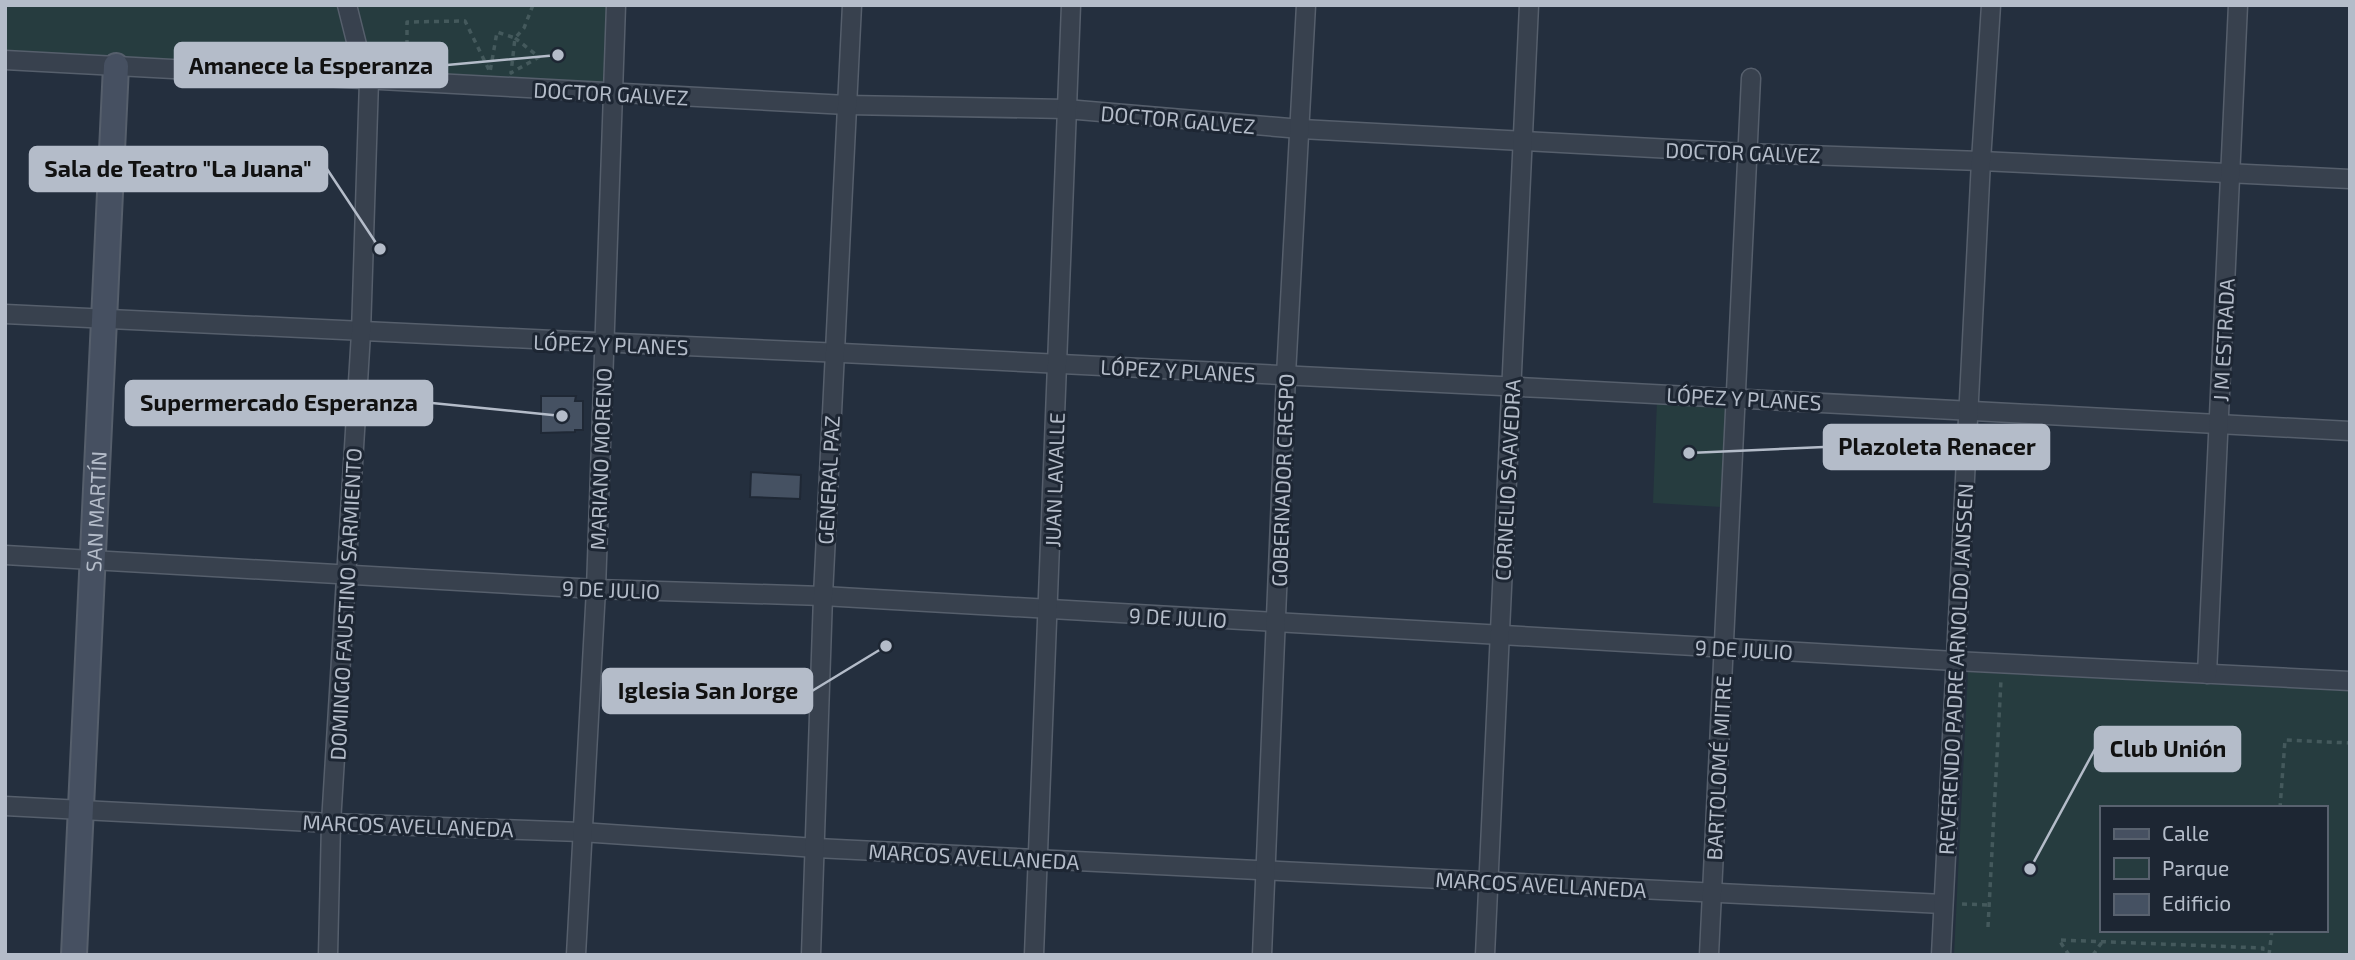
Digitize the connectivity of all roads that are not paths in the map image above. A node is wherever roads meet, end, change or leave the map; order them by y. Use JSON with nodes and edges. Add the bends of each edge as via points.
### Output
{"nodes":[{"id":1,"x":347,"y":5,"type":"edge"},
{"id":2,"x":616,"y":5,"type":"edge"},
{"id":3,"x":852,"y":5,"type":"edge"},
{"id":4,"x":1071,"y":5,"type":"edge"},
{"id":5,"x":1306,"y":5,"type":"edge"},
{"id":6,"x":1529,"y":5,"type":"edge"},
{"id":7,"x":1991,"y":5,"type":"edge"},
{"id":8,"x":2238,"y":5,"type":"edge"},
{"id":9,"x":5,"y":60,"type":"edge"},
{"id":10,"x":116,"y":66,"type":"junction"},
{"id":11,"x":1751,"y":78,"type":"dead end"},
{"id":12,"x":369,"y":80,"type":"junction"},
{"id":13,"x":611,"y":93,"type":"junction"},
{"id":14,"x":847,"y":105,"type":"junction"},
{"id":15,"x":1066,"y":110,"type":"junction"},
{"id":16,"x":1301,"y":129,"type":"junction"},
{"id":17,"x":1523,"y":141,"type":"junction"},
{"id":18,"x":1746,"y":153,"type":"junction"},
{"id":19,"x":1980,"y":161,"type":"junction"},
{"id":20,"x":2230,"y":173,"type":"junction"},
{"id":21,"x":2350,"y":179,"type":"edge"},
{"id":22,"x":5,"y":314,"type":"edge"},
{"id":23,"x":104,"y":319,"type":"junction"},
{"id":24,"x":361,"y":333,"type":"junction"},
{"id":25,"x":604,"y":344,"type":"junction"},
{"id":26,"x":835,"y":353,"type":"junction"},
{"id":27,"x":1059,"y":364,"type":"junction"},
{"id":28,"x":1286,"y":375,"type":"junction"},
{"id":29,"x":1512,"y":386,"type":"junction"},
{"id":30,"x":1735,"y":397,"type":"junction"},
{"id":31,"x":1968,"y":410,"type":"junction"},
{"id":32,"x":2219,"y":424,"type":"junction"},
{"id":33,"x":2350,"y":431,"type":"edge"},
{"id":34,"x":5,"y":555,"type":"edge"},
{"id":35,"x":92,"y":562,"type":"junction"},
{"id":36,"x":346,"y":576,"type":"junction"},
{"id":37,"x":596,"y":589,"type":"junction"},
{"id":38,"x":823,"y":596,"type":"junction"},
{"id":39,"x":1049,"y":609,"type":"junction"},
{"id":40,"x":1276,"y":622,"type":"junction"},
{"id":41,"x":1500,"y":635,"type":"junction"},
{"id":42,"x":1723,"y":648,"type":"junction"},
{"id":43,"x":1955,"y":661,"type":"junction"},
{"id":44,"x":2207,"y":674,"type":"junction"},
{"id":45,"x":2350,"y":681,"type":"edge"},
{"id":46,"x":5,"y":806,"type":"edge"},
{"id":47,"x":81,"y":810,"type":"junction"},
{"id":48,"x":331,"y":823,"type":"junction"},
{"id":49,"x":581,"y":832,"type":"junction"},
{"id":50,"x":816,"y":848,"type":"junction"},
{"id":51,"x":1038,"y":859,"type":"junction"},
{"id":52,"x":1265,"y":870,"type":"junction"},
{"id":53,"x":1488,"y":881,"type":"junction"},
{"id":54,"x":1712,"y":892,"type":"junction"},
{"id":55,"x":1943,"y":904,"type":"junction"},
{"id":56,"x":74,"y":955,"type":"edge"},
{"id":57,"x":328,"y":955,"type":"edge"},
{"id":58,"x":576,"y":955,"type":"edge"},
{"id":59,"x":811,"y":955,"type":"edge"},
{"id":60,"x":1034,"y":955,"type":"edge"},
{"id":61,"x":1262,"y":955,"type":"edge"},
{"id":62,"x":1485,"y":955,"type":"edge"},
{"id":63,"x":1709,"y":955,"type":"edge"},
{"id":64,"x":1941,"y":955,"type":"edge"}],
"edges":[{"from":1,"to":12,"type":"street","name":"DOMINGO FAUSTINO SARMIENTO"},
{"from":2,"to":13,"type":"street","name":"MARIANO MORENO"},
{"from":3,"to":14,"type":"street","name":"GENERAL PAZ"},
{"from":4,"to":15,"type":"street","name":"JUAN LAVALLE"},
{"from":5,"to":16,"type":"street","name":"GOBERNADOR CRESPO"},
{"from":6,"to":17,"type":"street","name":"CORNELIO SAAVEDRA"},
{"from":7,"to":19,"type":"street","name":"REVERENDO PADRE ARNOLDO JANSSEN"},
{"from":8,"to":20,"type":"street","name":"J M ESTRADA"},
{"from":9,"to":10,"type":"street","name":"DOCTOR GALVEZ"},
{"from":10,"to":12,"type":"street","name":"DOCTOR GALVEZ"},
{"from":10,"to":23,"type":"main road","name":"SAN MARTÍN"},
{"from":11,"to":18,"type":"street","name":"BARTOLOMÉ MITRE"},
{"from":12,"to":13,"type":"street","name":"DOCTOR GALVEZ"},
{"from":12,"to":24,"type":"street","name":"DOMINGO FAUSTINO SARMIENTO"},
{"from":13,"to":14,"type":"street","name":"DOCTOR GALVEZ"},
{"from":13,"to":25,"type":"street","name":"MARIANO MORENO"},
{"from":14,"to":15,"type":"street","name":"DOCTOR GALVEZ"},
{"from":14,"to":26,"type":"street","name":"GENERAL PAZ"},
{"from":15,"to":16,"type":"street","name":"DOCTOR GALVEZ"},
{"from":15,"to":27,"type":"street","name":"JUAN LAVALLE"},
{"from":16,"to":17,"type":"street","name":"DOCTOR GALVEZ"},
{"from":16,"to":28,"type":"street","name":"GOBERNADOR CRESPO"},
{"from":17,"to":18,"type":"street","name":"DOCTOR GALVEZ"},
{"from":17,"to":29,"type":"street","name":"CORNELIO SAAVEDRA"},
{"from":18,"to":19,"type":"street","name":"DOCTOR GALVEZ"},
{"from":18,"to":30,"type":"street","name":"BARTOLOMÉ MITRE"},
{"from":19,"to":20,"type":"street","name":"DOCTOR GALVEZ"},
{"from":19,"to":31,"type":"street","name":"REVERENDO PADRE ARNOLDO JANSSEN"},
{"from":20,"to":21,"type":"street","name":"DOCTOR GALVEZ"},
{"from":20,"to":32,"type":"street","name":"J M ESTRADA"},
{"from":22,"to":23,"type":"street","name":"LÓPEZ Y PLANES"},
{"from":23,"to":24,"type":"street","name":"LÓPEZ Y PLANES"},
{"from":23,"to":35,"type":"main road","name":"SAN MARTÍN"},
{"from":24,"to":25,"type":"street","name":"LÓPEZ Y PLANES"},
{"from":24,"to":36,"type":"street","name":"DOMINGO FAUSTINO SARMIENTO"},
{"from":25,"to":26,"type":"street","name":"LÓPEZ Y PLANES"},
{"from":25,"to":37,"type":"street","name":"MARIANO MORENO"},
{"from":26,"to":27,"type":"street","name":"LÓPEZ Y PLANES"},
{"from":26,"to":38,"type":"street","name":"GENERAL PAZ"},
{"from":27,"to":28,"type":"street","name":"LÓPEZ Y PLANES"},
{"from":27,"to":39,"type":"street","name":"JUAN LAVALLE"},
{"from":28,"to":29,"type":"street","name":"LÓPEZ Y PLANES"},
{"from":28,"to":40,"type":"street","name":"GOBERNADOR CRESPO"},
{"from":29,"to":30,"type":"street","name":"LÓPEZ Y PLANES"},
{"from":29,"to":41,"type":"street","name":"CORNELIO SAAVEDRA"},
{"from":30,"to":31,"type":"street","name":"LÓPEZ Y PLANES"},
{"from":30,"to":42,"type":"street","name":"BARTOLOMÉ MITRE"},
{"from":31,"to":32,"type":"street","name":"LÓPEZ Y PLANES"},
{"from":31,"to":43,"type":"street","name":"REVERENDO PADRE ARNOLDO JANSSEN"},
{"from":32,"to":33,"type":"street","name":"LÓPEZ Y PLANES"},
{"from":32,"to":44,"type":"street","name":"J M ESTRADA"},
{"from":34,"to":35,"type":"street","name":"9 DE JULIO"},
{"from":35,"to":36,"type":"street","name":"9 DE JULIO"},
{"from":35,"to":47,"type":"main road","name":"SAN MARTÍN"},
{"from":36,"to":37,"type":"street","name":"9 DE JULIO"},
{"from":36,"to":48,"type":"street","name":"DOMINGO FAUSTINO SARMIENTO"},
{"from":37,"to":38,"type":"street","name":"9 DE JULIO"},
{"from":37,"to":49,"type":"street","name":"MARIANO MORENO"},
{"from":38,"to":39,"type":"street","name":"9 DE JULIO"},
{"from":38,"to":50,"type":"street","name":"GENERAL PAZ"},
{"from":39,"to":40,"type":"street","name":"9 DE JULIO"},
{"from":39,"to":51,"type":"street","name":"JUAN LAVALLE"},
{"from":40,"to":41,"type":"street","name":"9 DE JULIO"},
{"from":40,"to":52,"type":"street","name":"GOBERNADOR CRESPO"},
{"from":41,"to":42,"type":"street","name":"9 DE JULIO"},
{"from":41,"to":53,"type":"street","name":"CORNELIO SAAVEDRA"},
{"from":42,"to":43,"type":"street","name":"9 DE JULIO"},
{"from":42,"to":54,"type":"street","name":"BARTOLOMÉ MITRE"},
{"from":43,"to":44,"type":"street","name":"9 DE JULIO"},
{"from":43,"to":55,"type":"street","name":"REVERENDO PADRE ARNOLDO JANSSEN"},
{"from":44,"to":45,"type":"street","name":"9 DE JULIO"},
{"from":46,"to":47,"type":"street","name":"MARCOS AVELLANEDA"},
{"from":47,"to":48,"type":"street","name":"MARCOS AVELLANEDA"},
{"from":47,"to":56,"type":"main road","name":"SAN MARTÍN"},
{"from":48,"to":49,"type":"street","name":"MARCOS AVELLANEDA"},
{"from":48,"to":57,"type":"street","name":"DOMINGO FAUSTINO SARMIENTO"},
{"from":49,"to":50,"type":"street","name":"MARCOS AVELLANEDA"},
{"from":49,"to":58,"type":"street","name":"MARIANO MORENO"},
{"from":50,"to":51,"type":"street","name":"MARCOS AVELLANEDA"},
{"from":50,"to":59,"type":"street","name":"GENERAL PAZ"},
{"from":51,"to":52,"type":"street","name":"MARCOS AVELLANEDA"},
{"from":51,"to":60,"type":"street","name":"JUAN LAVALLE"},
{"from":52,"to":53,"type":"street","name":"MARCOS AVELLANEDA"},
{"from":52,"to":61,"type":"street","name":"GOBERNADOR CRESPO"},
{"from":53,"to":54,"type":"street","name":"MARCOS AVELLANEDA"},
{"from":53,"to":62,"type":"street","name":"CORNELIO SAAVEDRA"},
{"from":54,"to":55,"type":"street","name":"MARCOS AVELLANEDA"},
{"from":54,"to":63,"type":"street","name":"BARTOLOMÉ MITRE"},
{"from":55,"to":64,"type":"street","name":"REVERENDO PADRE ARNOLDO JANSSEN"}]}
